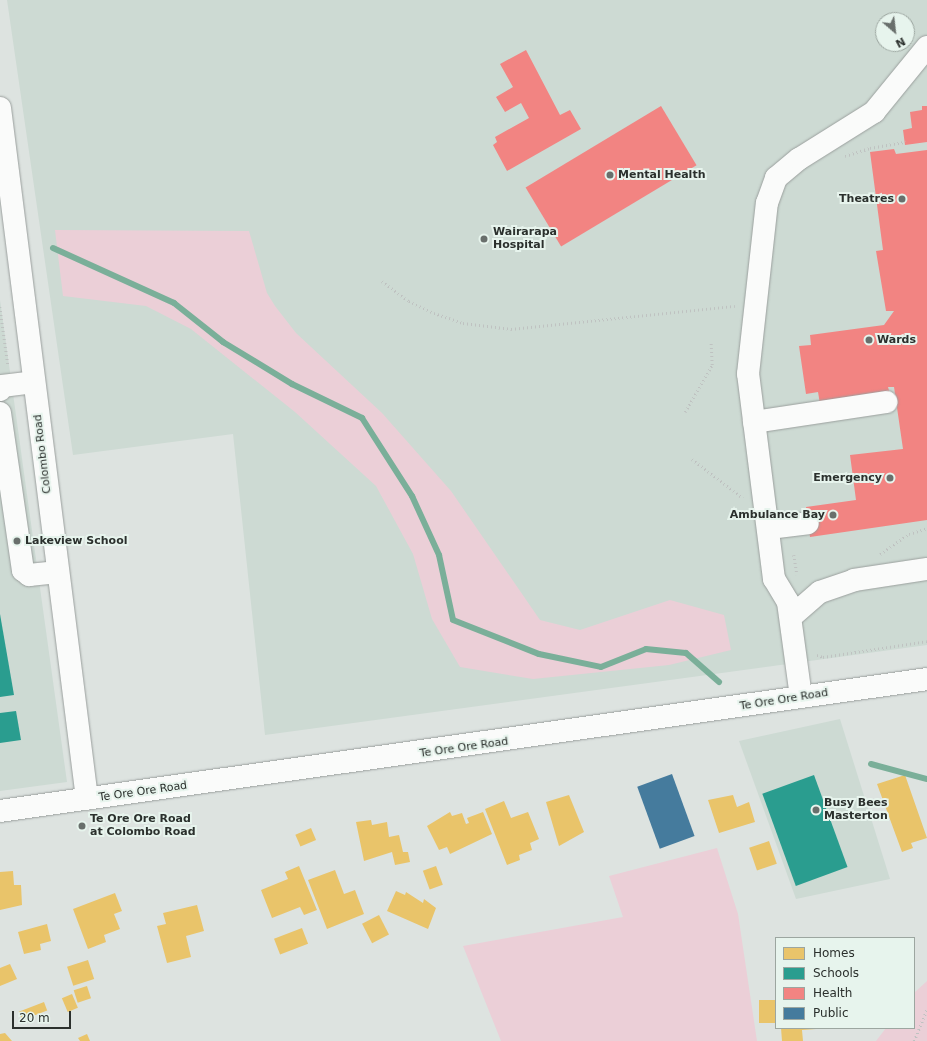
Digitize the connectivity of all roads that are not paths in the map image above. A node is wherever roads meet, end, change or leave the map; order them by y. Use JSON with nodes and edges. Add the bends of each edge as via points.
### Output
{"nodes":[{"id":1,"x":927,"y":47,"type":"edge"},
{"id":2,"x":0,"y":108,"type":"edge"},
{"id":3,"x":34,"y":382,"type":"junction"},
{"id":4,"x":0,"y":390,"type":"edge"},
{"id":5,"x":888,"y":402,"type":"dead end"},
{"id":6,"x":0,"y":413,"type":"edge"},
{"id":7,"x":754,"y":422,"type":"junction"},
{"id":8,"x":927,"y":557,"type":"edge"},
{"id":9,"x":919,"y":570,"type":"edge"},
{"id":10,"x":58,"y":572,"type":"junction"},
{"id":11,"x":791,"y":617,"type":"junction"},
{"id":12,"x":927,"y":679,"type":"edge"},
{"id":13,"x":801,"y":697,"type":"junction"},
{"id":14,"x":87,"y":799,"type":"junction"},
{"id":15,"x":0,"y":811,"type":"edge"}],
"edges":[{"from":1,"to":7,"type":"main road","via":[[874,112],[799,159],[776,178],[767,203],[748,374]]},
{"from":2,"to":3,"type":"main road","name":"Colombo Road"},
{"from":3,"to":4,"type":"main road","via":[[2,386]]},
{"from":3,"to":10,"type":"main road","name":"Colombo Road"},
{"from":5,"to":7,"type":"main road"},
{"from":6,"to":10,"type":"main road","via":[[23,570],[30,575]]},
{"from":7,"to":11,"type":"main road","via":[[783,523],[774,579],[788,602]]},
{"from":8,"to":9,"type":"main road"},
{"from":9,"to":11,"type":"main road","via":[[854,580],[820,592]]},
{"from":10,"to":14,"type":"main road","name":"Colombo Road"},
{"from":11,"to":13,"type":"main road","via":[[791,640]]},
{"from":12,"to":13,"type":"main road","name":"Te Ore Ore Road"},
{"from":13,"to":14,"type":"main road","name":"Te Ore Ore Road","via":[[551,736]]},
{"from":14,"to":15,"type":"main road","name":"Te Ore Ore Road"}]}
